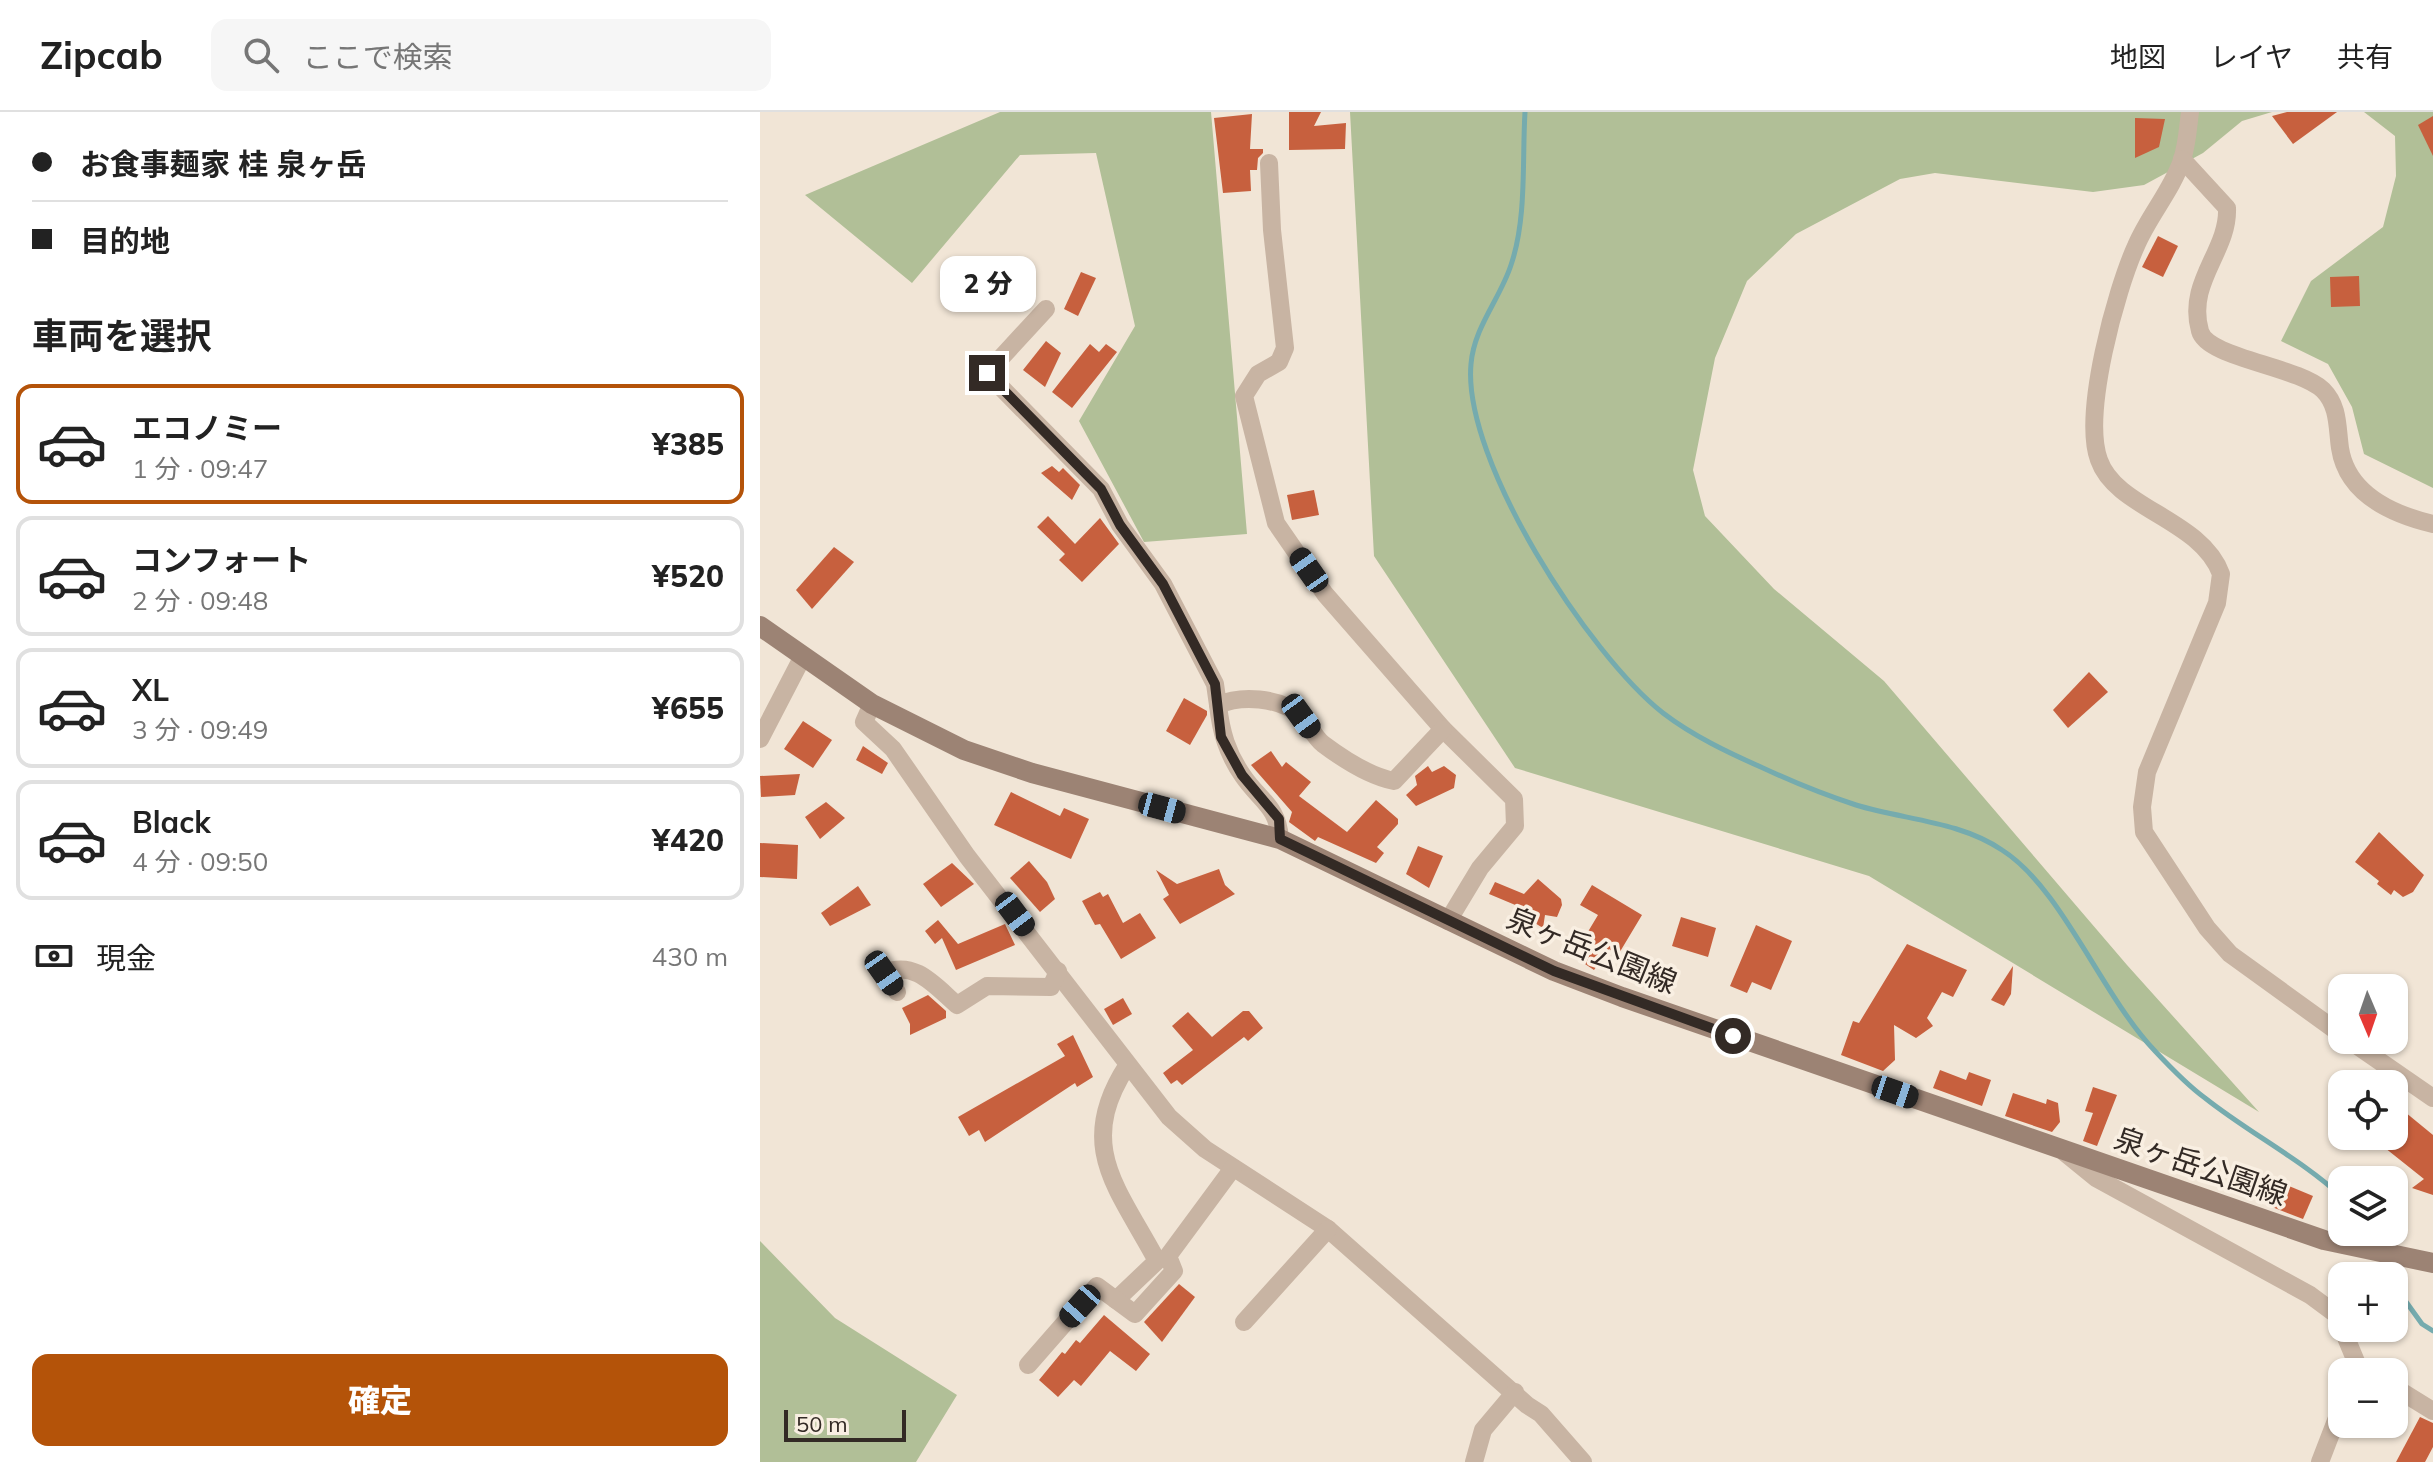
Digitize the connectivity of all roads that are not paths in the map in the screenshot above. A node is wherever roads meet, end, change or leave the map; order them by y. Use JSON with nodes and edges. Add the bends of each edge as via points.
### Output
{"nodes":[{"id":1,"x":2190,"y":112,"type":"edge"},
{"id":2,"x":2182,"y":159,"type":"junction"},
{"id":3,"x":1269,"y":163,"type":"dead end"},
{"id":4,"x":1046,"y":309,"type":"dead end"},
{"id":5,"x":2433,"y":524,"type":"edge"},
{"id":6,"x":760,"y":626,"type":"edge"},
{"id":7,"x":802,"y":658,"type":"junction"},
{"id":8,"x":872,"y":704,"type":"junction"},
{"id":9,"x":1218,"y":705,"type":"junction"},
{"id":10,"x":1443,"y":729,"type":"junction"},
{"id":11,"x":760,"y":739,"type":"edge"},
{"id":12,"x":1280,"y":839,"type":"junction"},
{"id":13,"x":1448,"y":921,"type":"junction"},
{"id":14,"x":1058,"y":971,"type":"junction"},
{"id":15,"x":897,"y":992,"type":"dead end"},
{"id":16,"x":2328,"y":1025,"type":"edge"},
{"id":17,"x":2369,"y":1054,"type":"edge"},
{"id":18,"x":1127,"y":1066,"type":"junction"},
{"id":19,"x":2433,"y":1098,"type":"edge"},
{"id":20,"x":2062,"y":1150,"type":"junction"},
{"id":21,"x":1233,"y":1168,"type":"junction"},
{"id":22,"x":1328,"y":1229,"type":"junction"},
{"id":23,"x":2431,"y":1263,"type":"edge"},
{"id":24,"x":1116,"y":1300,"type":"junction"},
{"id":25,"x":2328,"y":1308,"type":"edge"},
{"id":26,"x":1244,"y":1322,"type":"dead end"},
{"id":27,"x":1028,"y":1365,"type":"dead end"},
{"id":28,"x":1515,"y":1392,"type":"junction"},
{"id":29,"x":2408,"y":1396,"type":"edge"},
{"id":30,"x":2433,"y":1411,"type":"edge"},
{"id":31,"x":2329,"y":1438,"type":"edge"},
{"id":32,"x":1474,"y":1462,"type":"edge"},
{"id":33,"x":1583,"y":1462,"type":"edge"},
{"id":34,"x":2320,"y":1462,"type":"edge"}],
"edges":[{"from":1,"to":2,"type":"street"},
{"from":2,"to":5,"type":"street","via":[[2227,208],[2226,229],[2199,292],[2203,340],[2284,369],[2325,392],[2336,410],[2344,464],[2357,487],[2367,497]]},
{"from":2,"to":16,"type":"street","via":[[2130,259],[2094,417],[2099,460],[2112,480],[2183,529],[2207,551],[2221,574],[2217,603],[2152,755],[2142,823],[2183,893],[2230,954]]},
{"from":3,"to":10,"type":"street","via":[[1285,348],[1279,362],[1258,374],[1244,396],[1276,523],[1325,594]]},
{"from":4,"to":9,"type":"street","via":[[987,373],[1101,489],[1163,584],[1215,684]]},
{"from":6,"to":7,"type":"main road","name":"泉ヶ岳公園線"},
{"from":7,"to":8,"type":"main road","name":"泉ヶ岳公園線"},
{"from":7,"to":11,"type":"street"},
{"from":8,"to":12,"type":"main road","name":"泉ヶ岳公園線","via":[[1009,766]]},
{"from":8,"to":14,"type":"street","via":[[864,722],[893,749],[967,856]]},
{"from":9,"to":10,"type":"street","via":[[1238,697],[1286,706],[1301,716],[1320,742],[1378,778],[1394,781]]},
{"from":9,"to":12,"type":"street","via":[[1221,737],[1242,775],[1279,819]]},
{"from":10,"to":13,"type":"street","via":[[1514,799],[1516,815],[1515,826],[1480,868]]},
{"from":12,"to":13,"type":"main road","name":"泉ヶ岳公園線"},
{"from":13,"to":20,"type":"main road","name":"泉ヶ岳公園線","via":[[1622,997]]},
{"from":14,"to":15,"type":"street","via":[[1051,987],[987,986],[957,1005],[918,972],[899,966],[884,973]]},
{"from":14,"to":18,"type":"street"},
{"from":17,"to":19,"type":"street"},
{"from":18,"to":21,"type":"street","via":[[1169,1117]]},
{"from":18,"to":24,"type":"street","via":[[1103,1117],[1101,1148],[1157,1261]]},
{"from":20,"to":23,"type":"main road","name":"泉ヶ岳公園線","via":[[2357,1249]]},
{"from":20,"to":25,"type":"street","via":[[2096,1178]]},
{"from":21,"to":22,"type":"street"},
{"from":21,"to":24,"type":"street","via":[[1168,1256],[1174,1271],[1135,1314]]},
{"from":22,"to":26,"type":"street"},
{"from":22,"to":28,"type":"street"},
{"from":24,"to":27,"type":"street","via":[[1097,1286]]},
{"from":28,"to":32,"type":"street","via":[[1483,1430]]},
{"from":28,"to":33,"type":"street"},
{"from":29,"to":30,"type":"street"},
{"from":31,"to":34,"type":"street"}]}
